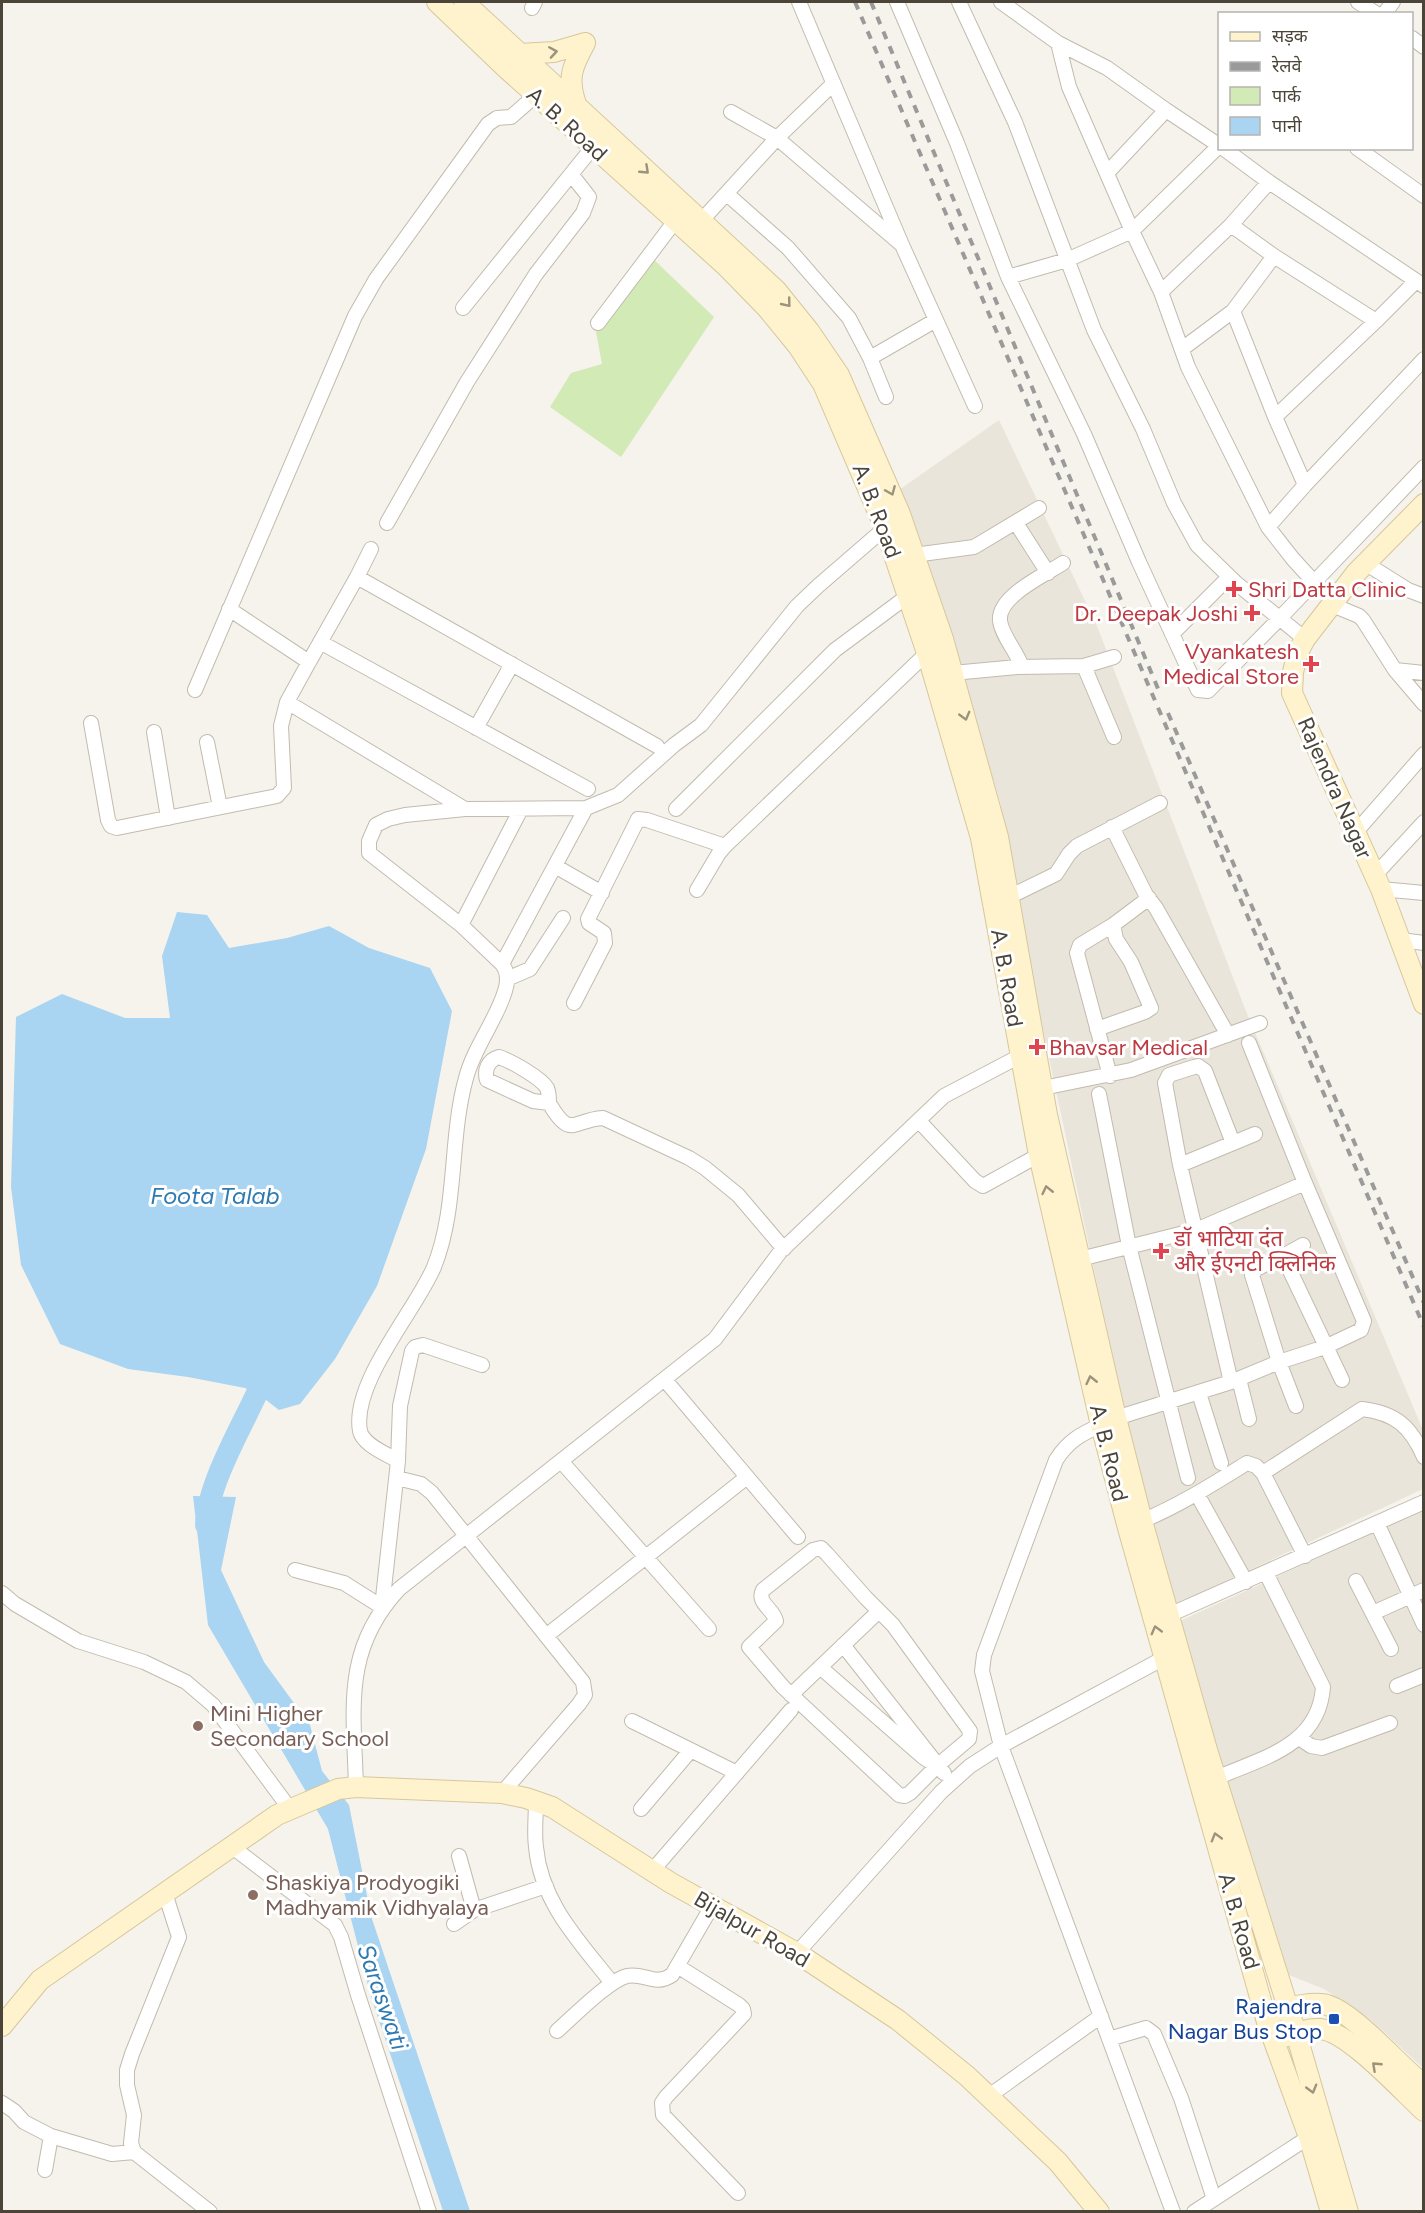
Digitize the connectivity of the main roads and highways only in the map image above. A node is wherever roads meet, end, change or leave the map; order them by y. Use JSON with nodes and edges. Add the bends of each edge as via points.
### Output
{"nodes":[{"id":1,"x":436,"y":2,"type":"edge"},
{"id":2,"x":464,"y":2,"type":"edge"},
{"id":3,"x":520,"y":54,"type":"junction"},
{"id":4,"x":506,"y":69,"type":"junction"},
{"id":5,"x":549,"y":80,"type":"junction"},
{"id":6,"x":536,"y":95,"type":"junction"},
{"id":7,"x":576,"y":104,"type":"junction"},
{"id":8,"x":562,"y":119,"type":"junction"},
{"id":9,"x":1424,"y":504,"type":"edge"},
{"id":10,"x":1424,"y":1004,"type":"edge"},
{"id":11,"x":1109,"y":1421,"type":"junction"},
{"id":12,"x":1288,"y":2007,"type":"junction"},
{"id":13,"x":1265,"y":2015,"type":"junction"},
{"id":14,"x":2,"y":2026,"type":"edge"},
{"id":15,"x":1296,"y":2033,"type":"junction"},
{"id":16,"x":1274,"y":2041,"type":"junction"},
{"id":17,"x":1424,"y":2085,"type":"edge"},
{"id":18,"x":1421,"y":2108,"type":"edge"},
{"id":19,"x":1099,"y":2211,"type":"edge"},
{"id":20,"x":1331,"y":2211,"type":"edge"},
{"id":21,"x":1348,"y":2211,"type":"edge"}],
"edges":[{"from":1,"to":4,"type":"main road","name":"A. B. Road"},
{"from":2,"to":3,"type":"main road","name":"A. B. Road"},
{"from":3,"to":4,"type":"main road"},
{"from":3,"to":5,"type":"main road","name":"A. B. Road"},
{"from":3,"to":7,"type":"main road","one_way":true,"via":[[554,52],[585,44],[571,74]]},
{"from":4,"to":6,"type":"main road","name":"A. B. Road"},
{"from":5,"to":6,"type":"main road"},
{"from":5,"to":7,"type":"main road","name":"A. B. Road"},
{"from":6,"to":8,"type":"main road","name":"A. B. Road"},
{"from":7,"to":8,"type":"main road"},
{"from":7,"to":11,"type":"main road","name":"A. B. Road","one_way":true,"via":[[776,290],[809,331],[839,375],[900,514],[953,673],[998,837],[1042,1088],[1080,1259]]},
{"from":11,"to":8,"type":"main road","name":"A. B. Road","one_way":true,"via":[[1039,1155],[981,838],[927,653],[885,528],[823,384],[798,346],[726,266]]},
{"from":9,"to":10,"type":"main road","name":"Rajendra Nagar","via":[[1330,604],[1305,639],[1293,672],[1293,693],[1378,882]]},
{"from":11,"to":12,"type":"main road","name":"A. B. Road"},
{"from":13,"to":11,"type":"main road","name":"A. B. Road","one_way":true,"via":[[1164,1658]]},
{"from":12,"to":13,"type":"main road"},
{"from":12,"to":15,"type":"main road","name":"A. B. Road"},
{"from":12,"to":17,"type":"main road","via":[[1325,2004],[1338,2010]]},
{"from":13,"to":16,"type":"main road","name":"A. B. Road"},
{"from":14,"to":19,"type":"main road","name":"Bijalpur Road","via":[[40,1980],[231,1846],[294,1807],[347,1788],[502,1793],[552,1807],[652,1871],[797,1953],[898,2020],[989,2096],[1058,2162]]},
{"from":15,"to":16,"type":"main road"},
{"from":18,"to":15,"type":"main road","one_way":true,"via":[[1338,2034],[1319,2028]]},
{"from":15,"to":21,"type":"main road","one_way":true},
{"from":16,"to":20,"type":"main road","name":"A. B. Road"}]}
